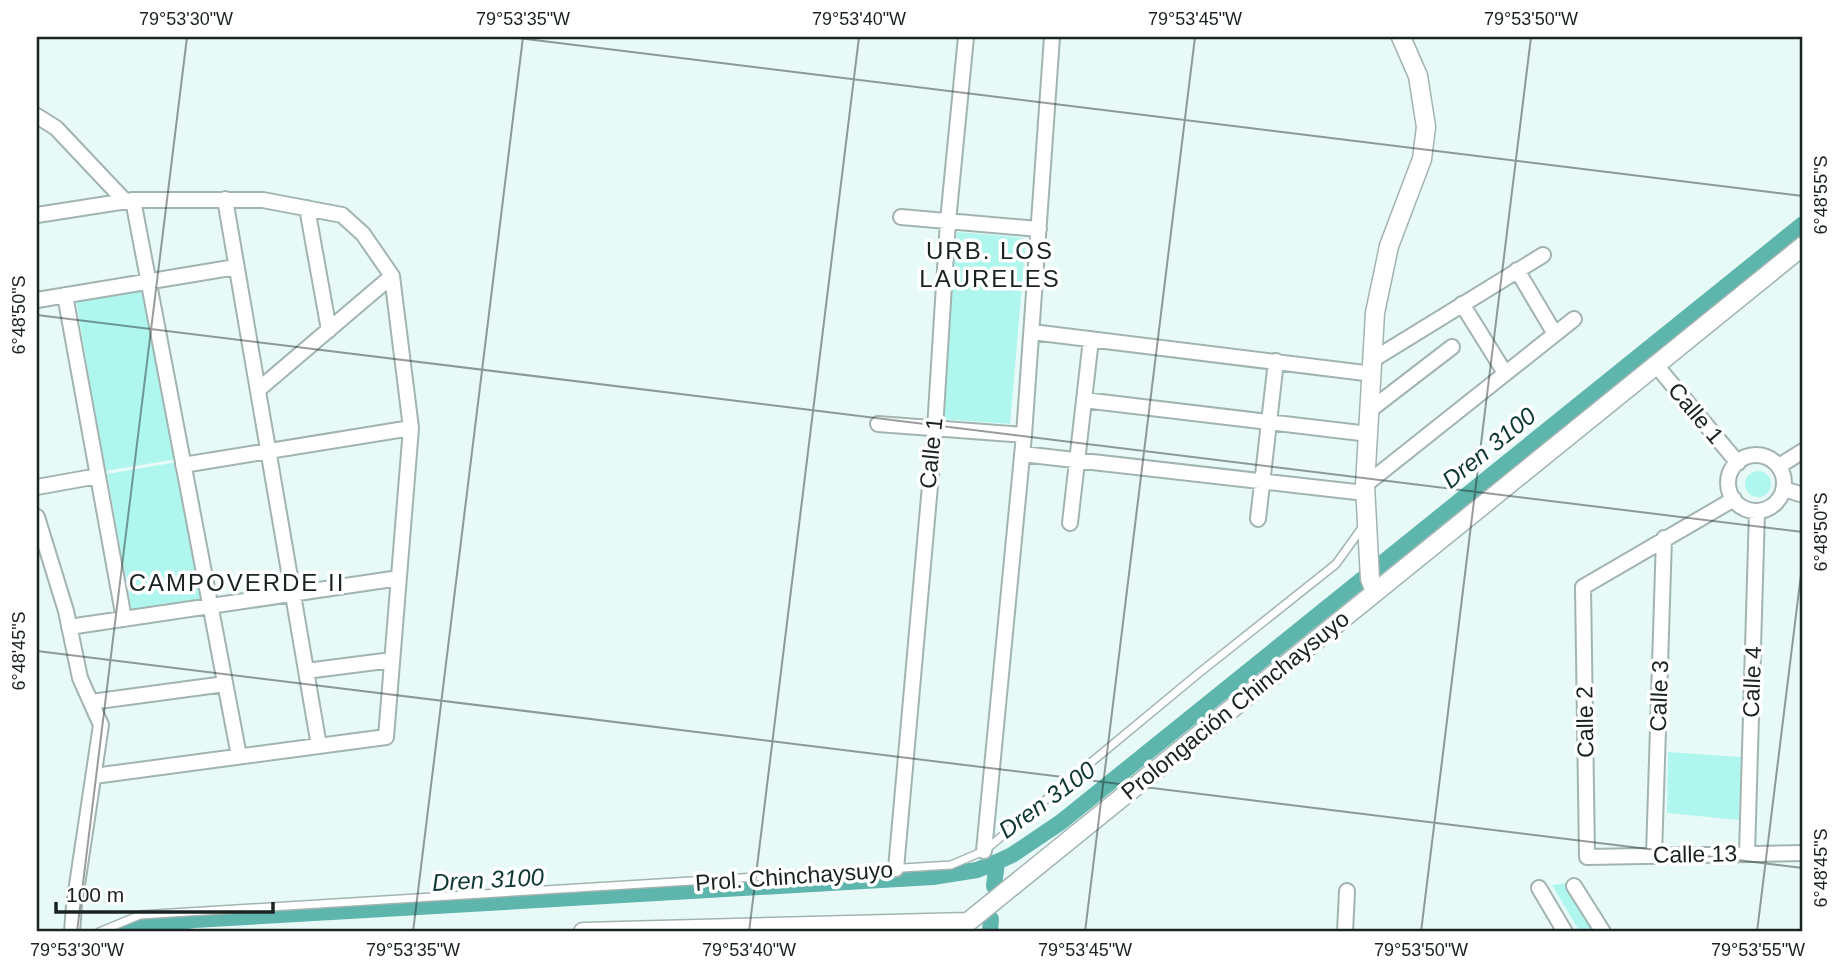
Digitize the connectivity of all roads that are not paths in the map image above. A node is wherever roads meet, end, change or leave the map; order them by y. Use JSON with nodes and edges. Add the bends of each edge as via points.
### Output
{"nodes":[{"id":1,"x":965,"y":37,"type":"edge"},
{"id":2,"x":1052,"y":37,"type":"edge"},
{"id":3,"x":1401,"y":37,"type":"edge"},
{"id":4,"x":37,"y":116,"type":"edge"},
{"id":5,"x":225,"y":198,"type":"junction"},
{"id":6,"x":129,"y":200,"type":"junction"},
{"id":7,"x":307,"y":208,"type":"junction"},
{"id":8,"x":37,"y":215,"type":"edge"},
{"id":9,"x":901,"y":218,"type":"dead end"},
{"id":10,"x":948,"y":221,"type":"junction"},
{"id":11,"x":1039,"y":229,"type":"junction"},
{"id":12,"x":1803,"y":246,"type":"edge"},
{"id":13,"x":1543,"y":255,"type":"dead end"},
{"id":14,"x":236,"y":267,"type":"junction"},
{"id":15,"x":1517,"y":270,"type":"junction"},
{"id":16,"x":392,"y":276,"type":"junction"},
{"id":17,"x":148,"y":281,"type":"junction"},
{"id":18,"x":65,"y":295,"type":"junction"},
{"id":19,"x":37,"y":300,"type":"edge"},
{"id":20,"x":1462,"y":304,"type":"junction"},
{"id":21,"x":1574,"y":319,"type":"dead end"},
{"id":22,"x":329,"y":330,"type":"junction"},
{"id":23,"x":1032,"y":332,"type":"junction"},
{"id":24,"x":1555,"y":334,"type":"junction"},
{"id":25,"x":1091,"y":339,"type":"junction"},
{"id":26,"x":1452,"y":347,"type":"dead end"},
{"id":27,"x":1276,"y":361,"type":"junction"},
{"id":28,"x":1656,"y":364,"type":"junction"},
{"id":29,"x":1373,"y":366,"type":"junction"},
{"id":30,"x":1505,"y":373,"type":"junction"},
{"id":31,"x":258,"y":390,"type":"junction"},
{"id":32,"x":1084,"y":400,"type":"junction"},
{"id":33,"x":1370,"y":410,"type":"junction"},
{"id":34,"x":1269,"y":422,"type":"junction"},
{"id":35,"x":878,"y":424,"type":"dead end"},
{"id":36,"x":411,"y":428,"type":"junction"},
{"id":37,"x":934,"y":429,"type":"junction"},
{"id":38,"x":1369,"y":434,"type":"junction"},
{"id":39,"x":1024,"y":435,"type":"junction"},
{"id":40,"x":268,"y":451,"type":"junction"},
{"id":41,"x":1803,"y":452,"type":"edge"},
{"id":42,"x":1023,"y":454,"type":"junction"},
{"id":43,"x":1077,"y":460,"type":"junction"},
{"id":44,"x":1738,"y":463,"type":"junction"},
{"id":45,"x":183,"y":465,"type":"junction"},
{"id":46,"x":1779,"y":466,"type":"junction"},
{"id":47,"x":98,"y":476,"type":"junction"},
{"id":48,"x":1263,"y":481,"type":"junction"},
{"id":49,"x":37,"y":486,"type":"edge"},
{"id":50,"x":1365,"y":489,"type":"junction"},
{"id":51,"x":1784,"y":489,"type":"junction"},
{"id":52,"x":1803,"y":495,"type":"edge"},
{"id":53,"x":1734,"y":499,"type":"junction"},
{"id":54,"x":1757,"y":511,"type":"junction"},
{"id":55,"x":37,"y":517,"type":"edge"},
{"id":56,"x":1258,"y":519,"type":"dead end"},
{"id":57,"x":1367,"y":522,"type":"junction"},
{"id":58,"x":1070,"y":523,"type":"dead end"},
{"id":59,"x":1664,"y":538,"type":"junction"},
{"id":60,"x":399,"y":578,"type":"junction"},
{"id":61,"x":1373,"y":585,"type":"junction"},
{"id":62,"x":292,"y":594,"type":"junction"},
{"id":63,"x":210,"y":606,"type":"junction"},
{"id":64,"x":124,"y":619,"type":"junction"},
{"id":65,"x":69,"y":627,"type":"junction"},
{"id":66,"x":392,"y":660,"type":"junction"},
{"id":67,"x":306,"y":671,"type":"junction"},
{"id":68,"x":225,"y":684,"type":"junction"},
{"id":69,"x":91,"y":702,"type":"junction"},
{"id":70,"x":319,"y":746,"type":"junction"},
{"id":71,"x":239,"y":756,"type":"junction"},
{"id":72,"x":94,"y":776,"type":"junction"},
{"id":73,"x":984,"y":851,"type":"junction"},
{"id":74,"x":1747,"y":853,"type":"junction"},
{"id":75,"x":1803,"y":853,"type":"edge"},
{"id":76,"x":1654,"y":855,"type":"junction"},
{"id":77,"x":1587,"y":857,"type":"joint"},
{"id":78,"x":896,"y":869,"type":"junction"},
{"id":79,"x":1574,"y":887,"type":"dead end"},
{"id":80,"x":1539,"y":888,"type":"dead end"},
{"id":81,"x":1347,"y":891,"type":"dead end"},
{"id":82,"x":968,"y":927,"type":"edge"},
{"id":83,"x":72,"y":932,"type":"edge"},
{"id":84,"x":99,"y":932,"type":"edge"},
{"id":85,"x":583,"y":932,"type":"edge"},
{"id":86,"x":1345,"y":932,"type":"edge"},
{"id":87,"x":1565,"y":932,"type":"edge"},
{"id":88,"x":1603,"y":932,"type":"edge"}],
"edges":[{"from":1,"to":10,"type":"street","name":"Calle 1"},
{"from":2,"to":11,"type":"street"},
{"from":3,"to":29,"type":"street","via":[[1422,93],[1425,143],[1418,175],[1383,268]]},
{"from":4,"to":6,"type":"street","via":[[56,128]]},
{"from":5,"to":6,"type":"street"},
{"from":5,"to":7,"type":"street"},
{"from":5,"to":14,"type":"street"},
{"from":6,"to":8,"type":"street"},
{"from":6,"to":17,"type":"street"},
{"from":7,"to":16,"type":"street","via":[[342,215],[363,234]]},
{"from":7,"to":22,"type":"street"},
{"from":9,"to":10,"type":"street"},
{"from":10,"to":11,"type":"street"},
{"from":10,"to":37,"type":"street","name":"Calle 1"},
{"from":11,"to":23,"type":"street"},
{"from":12,"to":28,"type":"street","name":"Prolongación Chinchaysuyo"},
{"from":13,"to":15,"type":"street"},
{"from":14,"to":17,"type":"street"},
{"from":14,"to":31,"type":"street"},
{"from":15,"to":20,"type":"street"},
{"from":15,"to":24,"type":"street"},
{"from":16,"to":22,"type":"street"},
{"from":16,"to":36,"type":"street"},
{"from":17,"to":18,"type":"street"},
{"from":17,"to":45,"type":"street"},
{"from":18,"to":19,"type":"street"},
{"from":18,"to":47,"type":"street"},
{"from":20,"to":29,"type":"street"},
{"from":20,"to":30,"type":"street"},
{"from":21,"to":24,"type":"street"},
{"from":22,"to":31,"type":"street"},
{"from":23,"to":25,"type":"street"},
{"from":23,"to":39,"type":"street"},
{"from":24,"to":30,"type":"street"},
{"from":25,"to":27,"type":"street"},
{"from":25,"to":32,"type":"street"},
{"from":26,"to":33,"type":"street"},
{"from":27,"to":29,"type":"street"},
{"from":27,"to":34,"type":"street"},
{"from":28,"to":44,"type":"street","name":"Calle 1"},
{"from":28,"to":61,"type":"street","name":"Prolongación Chinchaysuyo"},
{"from":29,"to":33,"type":"street"},
{"from":30,"to":50,"type":"street"},
{"from":31,"to":40,"type":"street"},
{"from":32,"to":34,"type":"street"},
{"from":32,"to":43,"type":"street"},
{"from":33,"to":38,"type":"street"},
{"from":34,"to":38,"type":"street"},
{"from":34,"to":48,"type":"street"},
{"from":35,"to":37,"type":"street"},
{"from":36,"to":40,"type":"street"},
{"from":36,"to":60,"type":"street"},
{"from":37,"to":39,"type":"street"},
{"from":37,"to":78,"type":"street","name":"Calle 1"},
{"from":38,"to":50,"type":"street"},
{"from":39,"to":42,"type":"street"},
{"from":40,"to":45,"type":"street"},
{"from":40,"to":62,"type":"street"},
{"from":41,"to":46,"type":"street"},
{"from":42,"to":43,"type":"street"},
{"from":42,"to":73,"type":"street"},
{"from":43,"to":48,"type":"street"},
{"from":43,"to":58,"type":"street"},
{"from":44,"to":46,"type":"street","via":[[1759,455]]},
{"from":44,"to":53,"type":"street","via":[[1729,480]]},
{"from":45,"to":63,"type":"street"},
{"from":46,"to":51,"type":"street"},
{"from":47,"to":49,"type":"street"},
{"from":47,"to":64,"type":"street"},
{"from":48,"to":50,"type":"street"},
{"from":48,"to":56,"type":"street"},
{"from":50,"to":57,"type":"street"},
{"from":51,"to":52,"type":"street"},
{"from":51,"to":54,"type":"street","via":[[1774,505]]},
{"from":53,"to":54,"type":"street"},
{"from":53,"to":59,"type":"street"},
{"from":54,"to":74,"type":"street","name":"Calle 4"},
{"from":55,"to":65,"type":"street"},
{"from":57,"to":61,"type":"street"},
{"from":57,"to":73,"type":"lane","name":"Prol. Chinchaysuyo","via":[[1335,564]]},
{"from":59,"to":76,"type":"street","name":"Calle 3"},
{"from":59,"to":77,"type":"street","name":"Calle 2","via":[[1583,587]]},
{"from":60,"to":62,"type":"street"},
{"from":60,"to":66,"type":"street"},
{"from":61,"to":82,"type":"street","name":"Prolongación Chinchaysuyo"},
{"from":62,"to":63,"type":"street"},
{"from":62,"to":67,"type":"street"},
{"from":63,"to":64,"type":"street"},
{"from":63,"to":68,"type":"street"},
{"from":64,"to":65,"type":"street"},
{"from":65,"to":69,"type":"street","via":[[80,678]]},
{"from":66,"to":67,"type":"street"},
{"from":66,"to":70,"type":"street","via":[[386,737]]},
{"from":67,"to":70,"type":"street"},
{"from":68,"to":69,"type":"street"},
{"from":68,"to":71,"type":"street"},
{"from":69,"to":72,"type":"street","via":[[100,725]]},
{"from":70,"to":71,"type":"street"},
{"from":71,"to":72,"type":"street"},
{"from":72,"to":83,"type":"street"},
{"from":73,"to":78,"type":"lane","name":"Prol. Chinchaysuyo","via":[[951,865]]},
{"from":74,"to":75,"type":"street","name":"Calle 13"},
{"from":74,"to":76,"type":"street","name":"Calle 13"},
{"from":76,"to":77,"type":"street","name":"Calle 13"},
{"from":78,"to":84,"type":"lane","name":"Prol. Chinchaysuyo","via":[[140,915]]},
{"from":79,"to":88,"type":"street"},
{"from":80,"to":87,"type":"street"},
{"from":81,"to":86,"type":"street"},
{"from":82,"to":85,"type":"street","name":"Prolongación Chinchaysuyo"}]}
